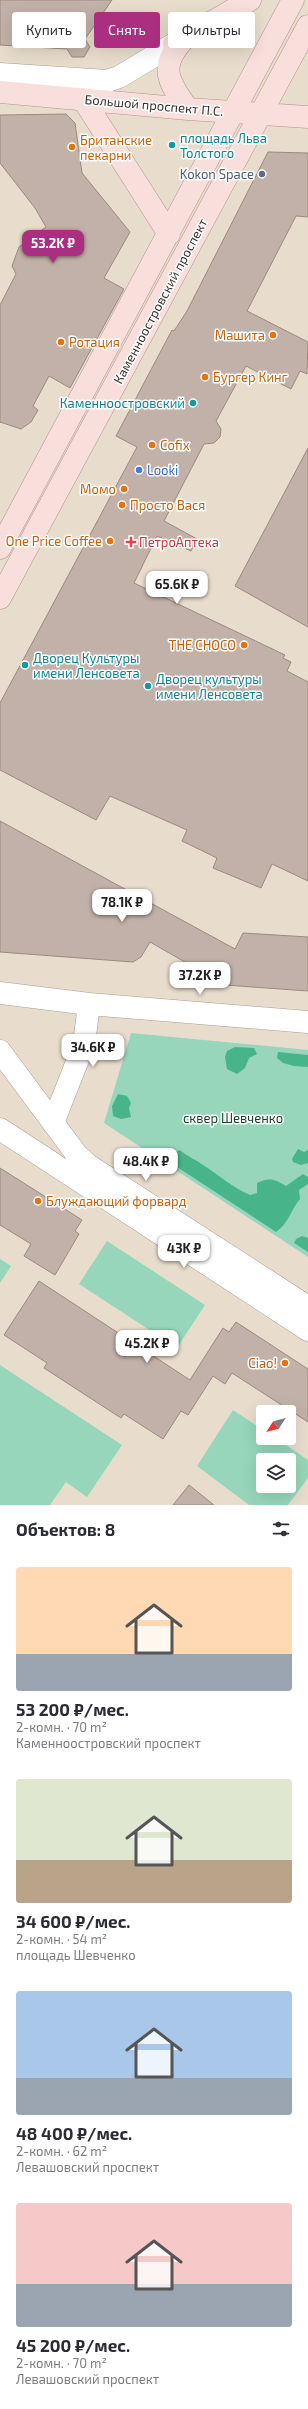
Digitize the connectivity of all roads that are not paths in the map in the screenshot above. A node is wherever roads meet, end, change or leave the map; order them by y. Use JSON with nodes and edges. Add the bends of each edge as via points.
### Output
{"nodes":[{"id":1,"x":250,"y":0,"type":"edge"},
{"id":2,"x":293,"y":0,"type":"edge"},
{"id":3,"x":230,"y":12,"type":"edge"},
{"id":4,"x":308,"y":26,"type":"edge"},
{"id":5,"x":168,"y":48,"type":"edge"},
{"id":6,"x":176,"y":48,"type":"edge"},
{"id":7,"x":0,"y":74,"type":"edge"},
{"id":8,"x":0,"y":92,"type":"edge"},
{"id":9,"x":82,"y":99,"type":"junction"},
{"id":10,"x":188,"y":109,"type":"junction"},
{"id":11,"x":234,"y":112,"type":"junction"},
{"id":12,"x":260,"y":114,"type":"junction"},
{"id":13,"x":308,"y":117,"type":"edge"},
{"id":14,"x":169,"y":234,"type":"junction"},
{"id":15,"x":0,"y":548,"type":"edge"},
{"id":16,"x":0,"y":598,"type":"edge"},
{"id":17,"x":0,"y":993,"type":"edge"},
{"id":18,"x":89,"y":1004,"type":"junction"},
{"id":19,"x":308,"y":1022,"type":"edge"},
{"id":20,"x":0,"y":1051,"type":"edge"},
{"id":21,"x":53,"y":1123,"type":"junction"},
{"id":22,"x":0,"y":1129,"type":"edge"},
{"id":23,"x":308,"y":1307,"type":"edge"},
{"id":24,"x":308,"y":1330,"type":"edge"}],
"edges":[{"from":1,"to":3,"type":"main road"},
{"from":2,"to":11,"type":"main road","name":"Каменноостровский проспект"},
{"from":4,"to":12,"type":"main road","name":"Каменноостровский проспект"},
{"from":5,"to":7,"type":"street","name":"Большой проспект П.С.","via":[[107,81]]},
{"from":6,"to":10,"type":"main road","via":[[169,61],[167,73],[171,84]]},
{"from":8,"to":9,"type":"main road","name":"Большой проспект П.С."},
{"from":9,"to":10,"type":"main road","name":"Большой проспект П.С."},
{"from":9,"to":14,"type":"main road"},
{"from":10,"to":11,"type":"main road","name":"Большой проспект П.С."},
{"from":11,"to":12,"type":"main road","name":"Большой проспект П.С."},
{"from":11,"to":14,"type":"main road","name":"Каменноостровский проспект"},
{"from":12,"to":13,"type":"main road","name":"Большой проспект П.С."},
{"from":12,"to":16,"type":"main road","name":"Каменноостровский проспект"},
{"from":14,"to":15,"type":"main road","name":"Каменноостровский проспект"},
{"from":17,"to":18,"type":"street"},
{"from":18,"to":19,"type":"street"},
{"from":18,"to":21,"type":"street","via":[[84,1044]]},
{"from":20,"to":21,"type":"street"},
{"from":21,"to":23,"type":"street","via":[[77,1155],[88,1164]]},
{"from":22,"to":24,"type":"street"}]}
